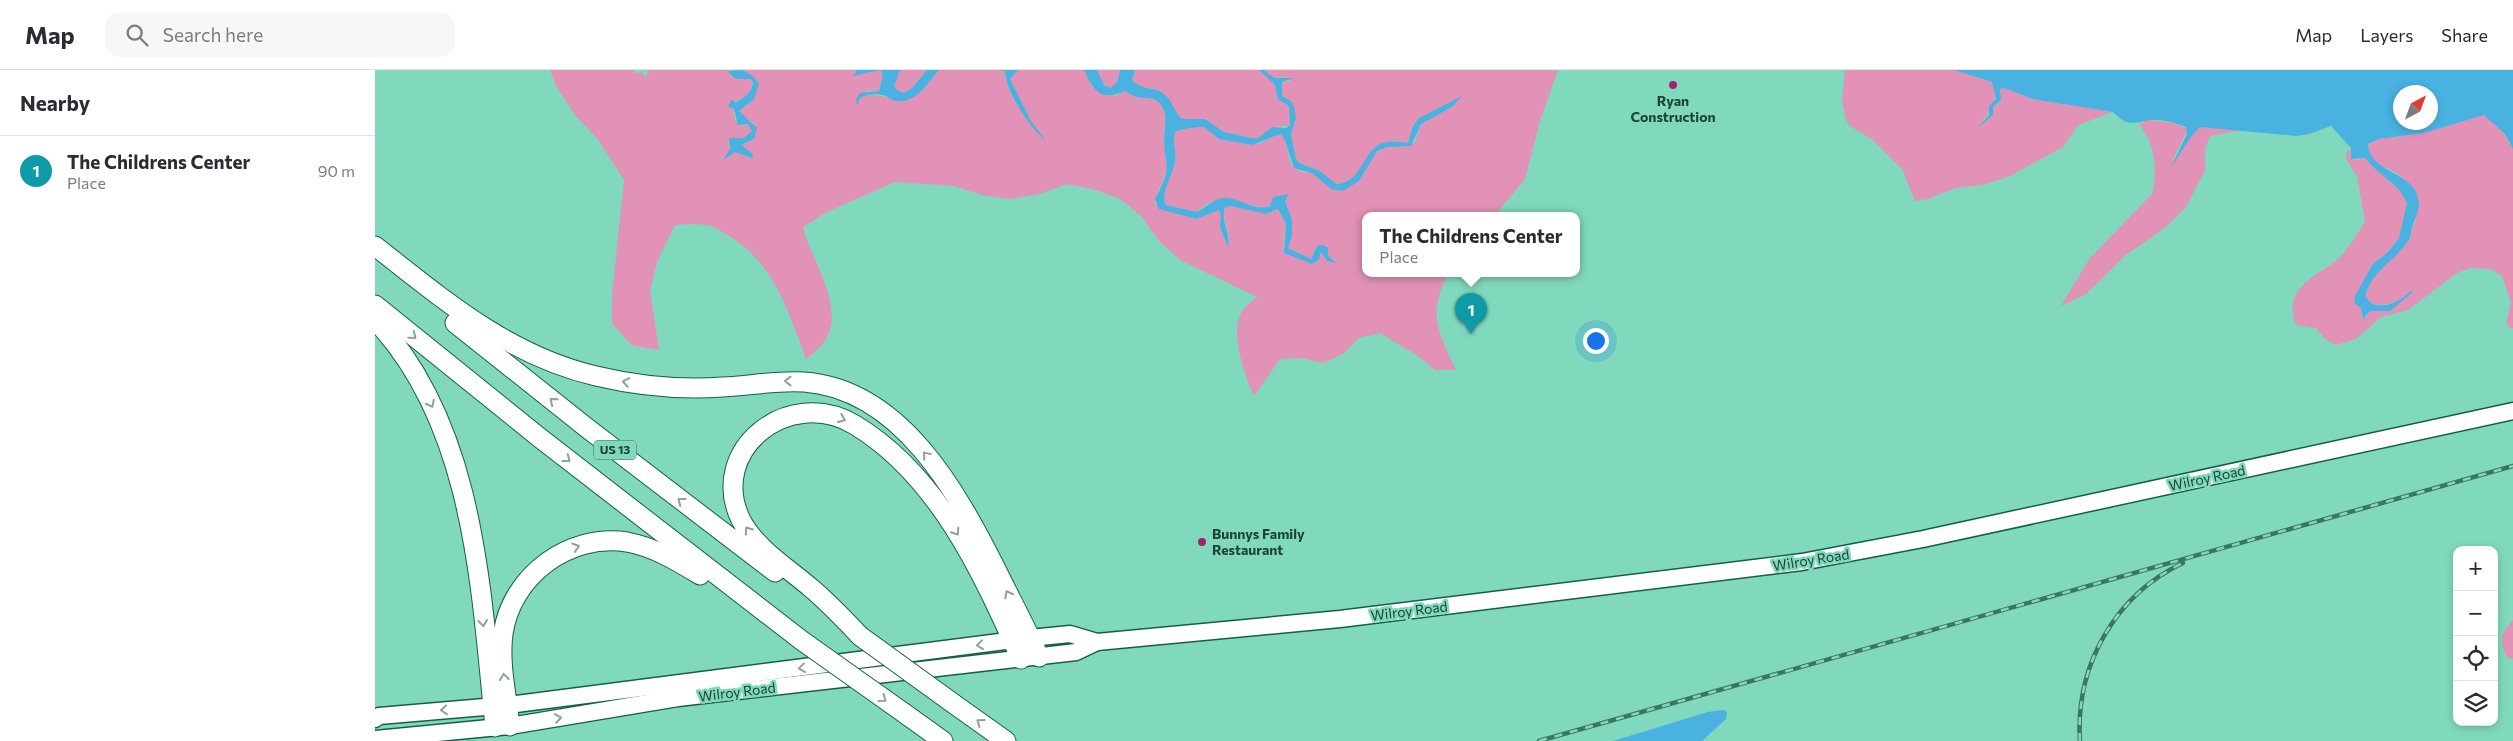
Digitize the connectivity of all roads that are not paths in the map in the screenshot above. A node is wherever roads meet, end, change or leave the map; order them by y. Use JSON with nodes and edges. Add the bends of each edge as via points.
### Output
{"nodes":[{"id":1,"x":375,"y":246,"type":"edge"},
{"id":2,"x":375,"y":257,"type":"edge"},
{"id":3,"x":375,"y":305,"type":"edge"},
{"id":4,"x":375,"y":320,"type":"edge"},
{"id":5,"x":2513,"y":411,"type":"edge"},
{"id":6,"x":860,"y":636,"type":"junction"},
{"id":7,"x":1022,"y":639,"type":"junction"},
{"id":8,"x":801,"y":640,"type":"junction"},
{"id":9,"x":1097,"y":642,"type":"junction"},
{"id":10,"x":1030,"y":658,"type":"junction"},
{"id":11,"x":500,"y":705,"type":"junction"},
{"id":12,"x":375,"y":719,"type":"edge"},
{"id":13,"x":502,"y":726,"type":"junction"},
{"id":14,"x":375,"y":739,"type":"edge"},
{"id":15,"x":943,"y":741,"type":"edge"},
{"id":16,"x":1006,"y":741,"type":"edge"}],
"edges":[{"from":7,"to":1,"type":"highway","one_way":true,"via":[[965,508],[899,426],[875,406],[841,390],[805,382],[717,388],[665,387],[614,380],[568,368],[483,329]]},
{"from":6,"to":2,"type":"highway","number":"US 13","one_way":true,"via":[[587,428]]},
{"from":3,"to":8,"type":"highway","number":"US 13","one_way":true,"via":[[539,438]]},
{"from":4,"to":11,"type":"highway","one_way":true,"via":[[418,379],[457,467],[471,528]]},
{"from":5,"to":9,"type":"main road","name":"Wilroy Road","via":[[1923,539],[1802,562],[1339,620]]},
{"from":6,"to":7,"type":"highway","one_way":true,"via":[[837,611],[754,538],[736,505],[735,479],[744,452],[761,430],[789,415],[816,412],[843,419],[903,464],[939,506]]},
{"from":16,"to":6,"type":"highway","number":"US 13","one_way":true,"bridge":true},
{"from":7,"to":9,"type":"main road","name":"Wilroy Road","via":[[1070,634]]},
{"from":7,"to":10,"type":"highway"},
{"from":7,"to":11,"type":"main road","name":"Wilroy Road","one_way":true},
{"from":11,"to":8,"type":"highway","one_way":true,"via":[[502,649],[506,618],[512,604],[543,564],[582,545],[628,542],[663,554]]},
{"from":8,"to":15,"type":"highway","number":"US 13","one_way":true,"bridge":true},
{"from":9,"to":10,"type":"main road","name":"Wilroy Road","via":[[1076,652]]},
{"from":13,"to":10,"type":"main road","name":"Wilroy Road","one_way":true,"via":[[678,698]]},
{"from":11,"to":12,"type":"main road","name":"Wilroy Road","one_way":true,"via":[[379,716]]},
{"from":11,"to":13,"type":"highway"},
{"from":13,"to":14,"type":"main road","name":"Wilroy Road"}]}
